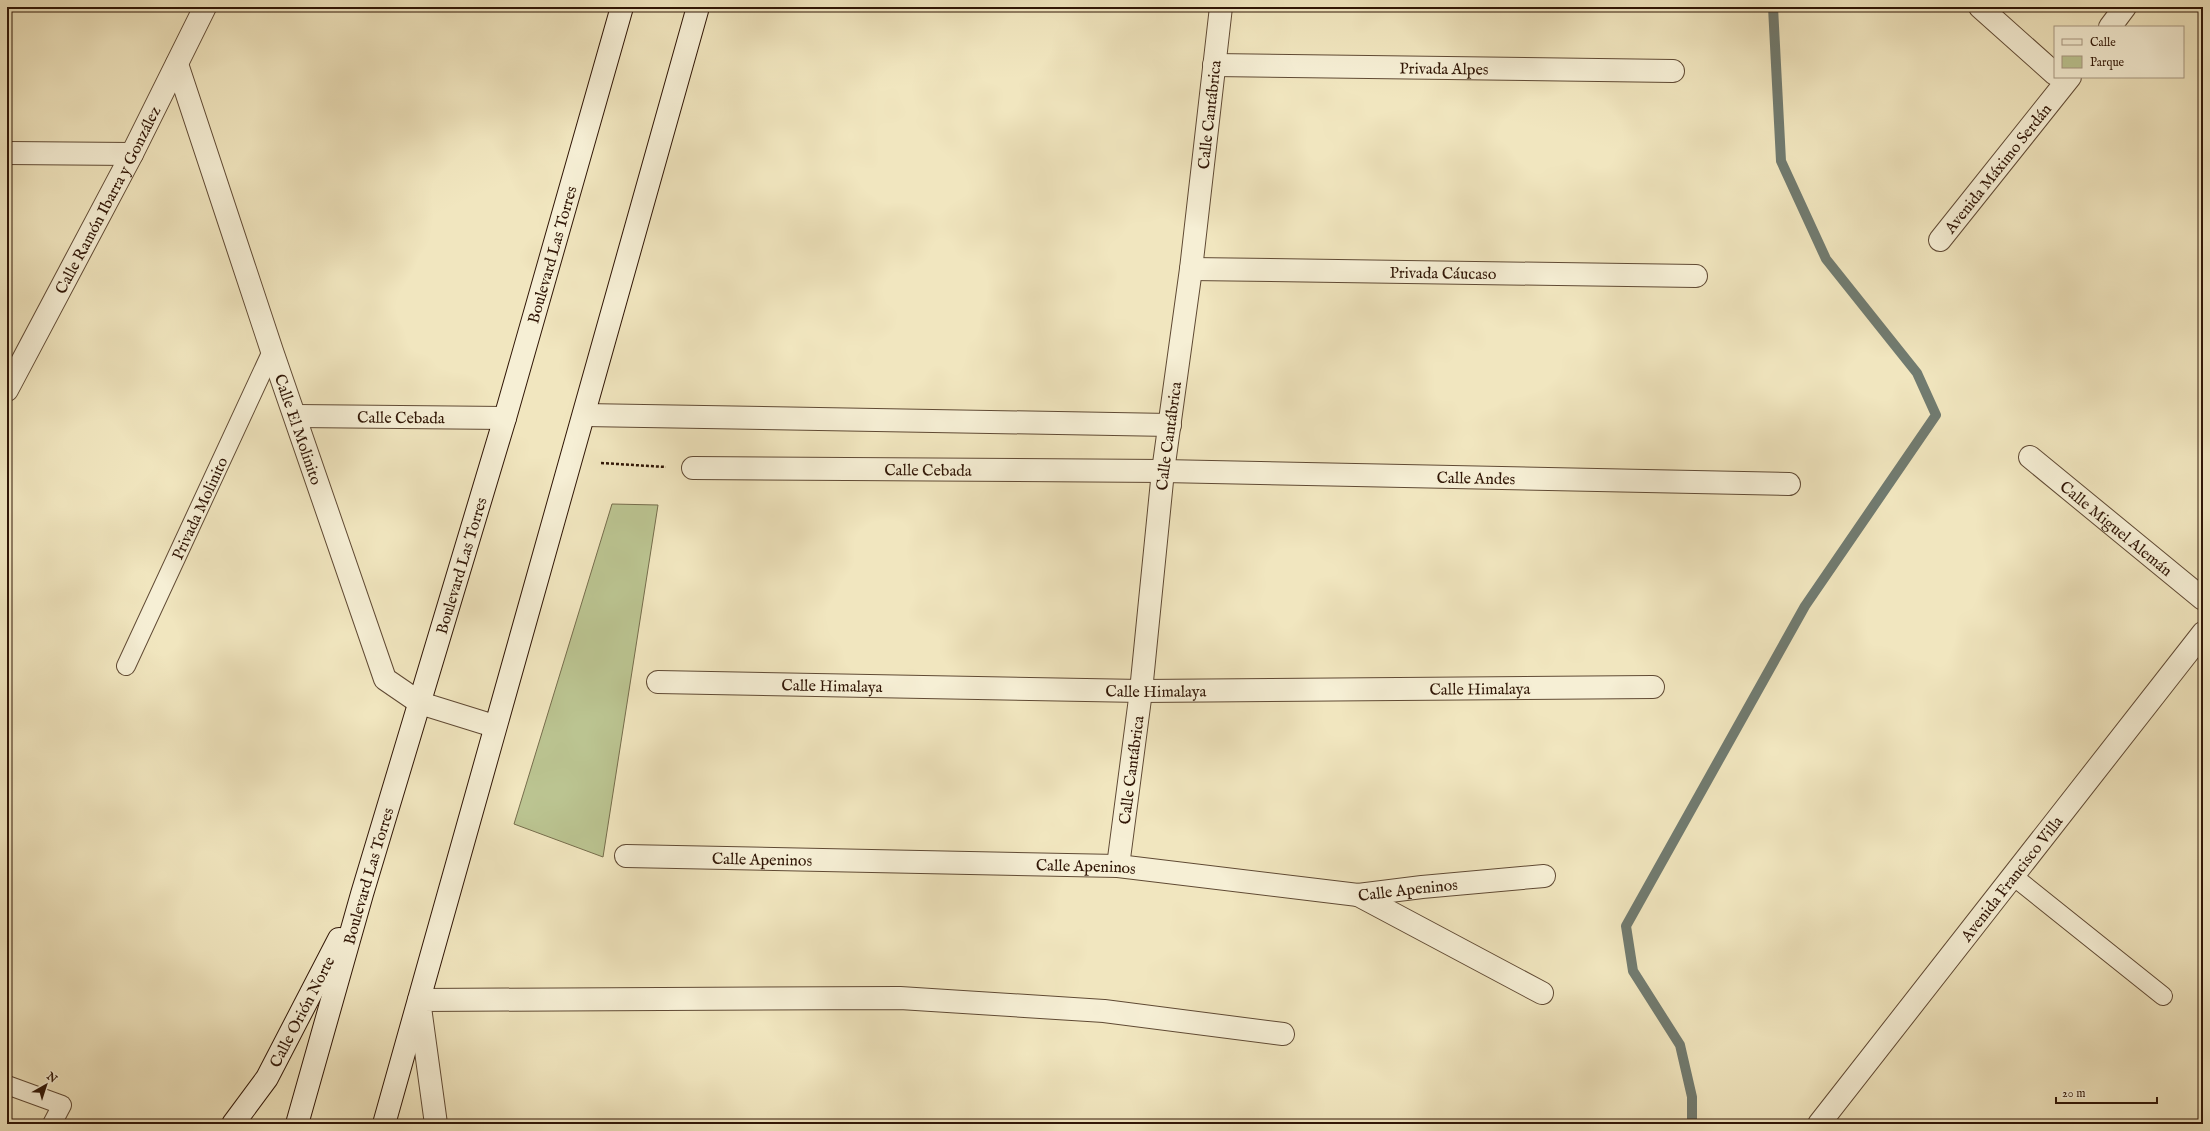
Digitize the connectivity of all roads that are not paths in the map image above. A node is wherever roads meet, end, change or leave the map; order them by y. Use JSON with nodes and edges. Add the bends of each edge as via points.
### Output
{"nodes":[{"id":1,"x":205,"y":7,"type":"edge"},
{"id":2,"x":622,"y":7,"type":"edge"},
{"id":3,"x":698,"y":7,"type":"edge"},
{"id":4,"x":1221,"y":7,"type":"edge"},
{"id":5,"x":1980,"y":7,"type":"edge"},
{"id":6,"x":2125,"y":7,"type":"edge"},
{"id":7,"x":2111,"y":26,"type":"edge"},
{"id":8,"x":178,"y":64,"type":"junction"},
{"id":9,"x":1214,"y":65,"type":"junction"},
{"id":10,"x":1673,"y":71,"type":"dead end"},
{"id":11,"x":2054,"y":71,"type":"edge"},
{"id":12,"x":2062,"y":78,"type":"edge"},
{"id":13,"x":7,"y":153,"type":"edge"},
{"id":14,"x":132,"y":154,"type":"junction"},
{"id":15,"x":1940,"y":240,"type":"dead end"},
{"id":16,"x":1191,"y":269,"type":"junction"},
{"id":17,"x":1696,"y":276,"type":"dead end"},
{"id":18,"x":272,"y":351,"type":"junction"},
{"id":19,"x":9,"y":381,"type":"edge"},
{"id":20,"x":584,"y":415,"type":"junction"},
{"id":21,"x":296,"y":416,"type":"junction"},
{"id":22,"x":506,"y":418,"type":"junction"},
{"id":23,"x":1170,"y":424,"type":"junction"},
{"id":24,"x":2030,"y":457,"type":"dead end"},
{"id":25,"x":693,"y":468,"type":"road end"},
{"id":26,"x":1163,"y":471,"type":"junction"},
{"id":27,"x":1789,"y":484,"type":"dead end"},
{"id":28,"x":2203,"y":599,"type":"edge"},
{"id":29,"x":2203,"y":633,"type":"edge"},
{"id":30,"x":126,"y":666,"type":"dead end"},
{"id":31,"x":658,"y":682,"type":"dead end"},
{"id":32,"x":1653,"y":687,"type":"dead end"},
{"id":33,"x":1141,"y":691,"type":"junction"},
{"id":34,"x":420,"y":703,"type":"junction"},
{"id":35,"x":494,"y":726,"type":"junction"},
{"id":36,"x":626,"y":856,"type":"dead end"},
{"id":37,"x":1118,"y":866,"type":"junction"},
{"id":38,"x":1544,"y":876,"type":"dead end"},
{"id":39,"x":2013,"y":876,"type":"junction"},
{"id":40,"x":362,"y":894,"type":"junction"},
{"id":41,"x":1358,"y":895,"type":"junction"},
{"id":42,"x":1542,"y":993,"type":"dead end"},
{"id":43,"x":2163,"y":996,"type":"dead end"},
{"id":44,"x":419,"y":1000,"type":"junction"},
{"id":45,"x":1283,"y":1034,"type":"dead end"},
{"id":46,"x":7,"y":1085,"type":"edge"},
{"id":47,"x":52,"y":1124,"type":"edge"},
{"id":48,"x":233,"y":1124,"type":"edge"},
{"id":49,"x":297,"y":1124,"type":"edge"},
{"id":50,"x":384,"y":1124,"type":"edge"},
{"id":51,"x":436,"y":1124,"type":"edge"},
{"id":52,"x":1819,"y":1124,"type":"edge"}],
"edges":[{"from":1,"to":8,"type":"street","name":"Calle Ramón Ibarra y González"},
{"from":2,"to":22,"type":"street","name":"Boulevard Las Torres"},
{"from":3,"to":20,"type":"street"},
{"from":4,"to":9,"type":"street","name":"Calle Cantábrica"},
{"from":5,"to":11,"type":"street"},
{"from":6,"to":7,"type":"street"},
{"from":8,"to":14,"type":"street","name":"Calle Ramón Ibarra y González"},
{"from":8,"to":18,"type":"street","name":"Calle El Molinito"},
{"from":9,"to":10,"type":"street","name":"Privada Alpes"},
{"from":9,"to":16,"type":"street","name":"Calle Cantábrica"},
{"from":12,"to":15,"type":"street","name":"Avenida Máximo Serdán"},
{"from":13,"to":14,"type":"street"},
{"from":14,"to":19,"type":"street","name":"Calle Ramón Ibarra y González"},
{"from":16,"to":17,"type":"street","name":"Privada Cáucaso"},
{"from":16,"to":23,"type":"street","name":"Calle Cantábrica"},
{"from":18,"to":21,"type":"street","name":"Calle El Molinito"},
{"from":18,"to":30,"type":"lane","name":"Privada Molinito"},
{"from":20,"to":23,"type":"street"},
{"from":20,"to":35,"type":"street"},
{"from":21,"to":22,"type":"street","name":"Calle Cebada"},
{"from":21,"to":34,"type":"street","name":"Calle El Molinito","via":[[385,679]]},
{"from":22,"to":34,"type":"street","name":"Boulevard Las Torres"},
{"from":23,"to":26,"type":"street","name":"Calle Cantábrica"},
{"from":24,"to":28,"type":"street","name":"Calle Miguel Alemán"},
{"from":25,"to":26,"type":"street","name":"Calle Cebada"},
{"from":26,"to":27,"type":"street","name":"Calle Andes"},
{"from":26,"to":33,"type":"street","name":"Calle Cantábrica"},
{"from":29,"to":39,"type":"street","name":"Avenida Francisco Villa"},
{"from":31,"to":33,"type":"street","name":"Calle Himalaya"},
{"from":32,"to":33,"type":"street","name":"Calle Himalaya"},
{"from":33,"to":37,"type":"street","name":"Calle Cantábrica"},
{"from":34,"to":35,"type":"street","name":"Calle El Molinito"},
{"from":34,"to":40,"type":"street","name":"Boulevard Las Torres"},
{"from":35,"to":44,"type":"street"},
{"from":36,"to":37,"type":"street","name":"Calle Apeninos"},
{"from":37,"to":41,"type":"street","name":"Calle Apeninos"},
{"from":38,"to":41,"type":"street","name":"Calle Apeninos"},
{"from":39,"to":43,"type":"lane"},
{"from":39,"to":52,"type":"street","name":"Avenida Francisco Villa"},
{"from":40,"to":48,"type":"street","name":"Calle Orión Norte","via":[[267,1078]]},
{"from":40,"to":49,"type":"street","name":"Boulevard Las Torres"},
{"from":41,"to":42,"type":"street"},
{"from":44,"to":45,"type":"street","via":[[900,998],[1104,1011]]},
{"from":44,"to":50,"type":"street"},
{"from":44,"to":51,"type":"street"},
{"from":46,"to":47,"type":"lane","via":[[62,1105]]}]}
